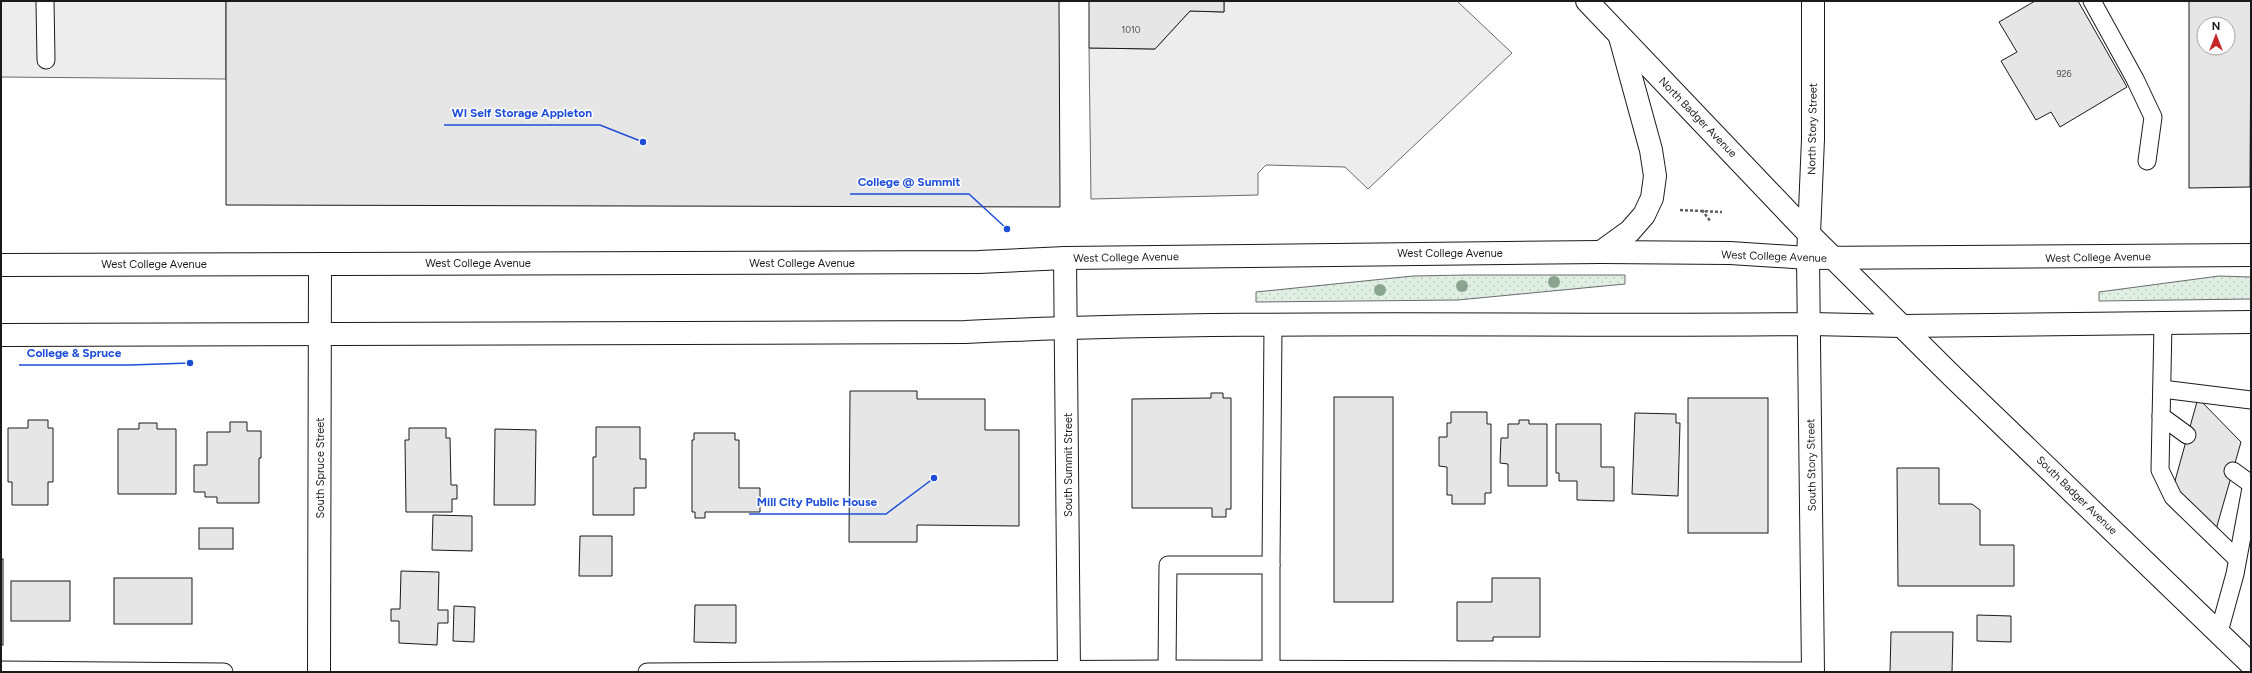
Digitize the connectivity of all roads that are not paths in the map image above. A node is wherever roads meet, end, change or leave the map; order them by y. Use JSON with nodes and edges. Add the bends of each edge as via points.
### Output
{"nodes":[{"id":1,"x":45,"y":1,"type":"edge"},
{"id":2,"x":1587,"y":1,"type":"edge"},
{"id":3,"x":1813,"y":1,"type":"edge"},
{"id":4,"x":2092,"y":1,"type":"edge"},
{"id":5,"x":1620,"y":37,"type":"junction"},
{"id":6,"x":46,"y":60,"type":"dead end"},
{"id":7,"x":2147,"y":161,"type":"dead end"},
{"id":8,"x":1808,"y":233,"type":"junction"},
{"id":9,"x":1601,"y":252,"type":"junction"},
{"id":10,"x":2251,"y":255,"type":"edge"},
{"id":11,"x":1065,"y":258,"type":"junction"},
{"id":12,"x":1808,"y":258,"type":"junction"},
{"id":13,"x":1834,"y":258,"type":"junction"},
{"id":14,"x":320,"y":264,"type":"junction"},
{"id":15,"x":1,"y":265,"type":"edge"},
{"id":16,"x":2251,"y":322,"type":"edge"},
{"id":17,"x":1811,"y":324,"type":"junction"},
{"id":18,"x":2163,"y":324,"type":"junction"},
{"id":19,"x":1273,"y":326,"type":"junction"},
{"id":20,"x":1902,"y":326,"type":"junction"},
{"id":21,"x":1067,"y":327,"type":"junction"},
{"id":22,"x":1,"y":335,"type":"edge"},
{"id":23,"x":320,"y":335,"type":"junction"},
{"id":24,"x":2162,"y":389,"type":"junction"},
{"id":25,"x":2251,"y":400,"type":"edge"},
{"id":26,"x":2161,"y":416,"type":"junction"},
{"id":27,"x":2187,"y":435,"type":"dead end"},
{"id":28,"x":2233,"y":471,"type":"dead end"},
{"id":29,"x":2251,"y":484,"type":"edge"},
{"id":30,"x":2251,"y":488,"type":"edge"},
{"id":31,"x":2238,"y":559,"type":"junction"},
{"id":32,"x":1271,"y":565,"type":"junction"},
{"id":33,"x":2219,"y":632,"type":"junction"},
{"id":34,"x":2251,"y":664,"type":"edge"},
{"id":35,"x":1167,"y":669,"type":"junction"},
{"id":36,"x":1,"y":670,"type":"edge"},
{"id":37,"x":1069,"y":671,"type":"edge"},
{"id":38,"x":1271,"y":671,"type":"junction"},
{"id":39,"x":224,"y":672,"type":"edge"},
{"id":40,"x":319,"y":672,"type":"edge"},
{"id":41,"x":647,"y":672,"type":"edge"},
{"id":42,"x":1813,"y":672,"type":"edge"}],
"edges":[{"from":1,"to":6,"type":"lane"},
{"from":2,"to":5,"type":"main road","name":"North Badger Avenue"},
{"from":3,"to":8,"type":"main road","name":"North Story Street","via":[[1813,139]]},
{"from":4,"to":7,"type":"lane","via":[[2153,117]]},
{"from":5,"to":8,"type":"main road","name":"North Badger Avenue"},
{"from":5,"to":9,"type":"main road","via":[[1651,150],[1655,176],[1652,198],[1644,215],[1630,231]]},
{"from":8,"to":12,"type":"main road","name":"North Story Street"},
{"from":8,"to":13,"type":"main road","name":"North Badger Avenue"},
{"from":9,"to":11,"type":"main road","name":"West College Avenue"},
{"from":9,"to":12,"type":"main road","name":"West College Avenue","via":[[1730,253]]},
{"from":10,"to":13,"type":"main road","name":"West College Avenue"},
{"from":11,"to":14,"type":"main road","name":"West College Avenue","via":[[980,262]]},
{"from":11,"to":21,"type":"main road","name":"South Summit Street"},
{"from":12,"to":13,"type":"main road","name":"West College Avenue"},
{"from":12,"to":17,"type":"main road","name":"South Story Street"},
{"from":13,"to":20,"type":"main road","name":"South Badger Avenue"},
{"from":14,"to":15,"type":"main road","name":"West College Avenue"},
{"from":14,"to":23,"type":"main road","name":"South Spruce Street"},
{"from":16,"to":18,"type":"main road"},
{"from":17,"to":19,"type":"main road"},
{"from":17,"to":20,"type":"main road"},
{"from":17,"to":42,"type":"main road","name":"South Story Street"},
{"from":18,"to":20,"type":"main road"},
{"from":18,"to":24,"type":"lane"},
{"from":19,"to":21,"type":"main road"},
{"from":19,"to":32,"type":"lane"},
{"from":20,"to":33,"type":"main road","name":"South Badger Avenue"},
{"from":21,"to":23,"type":"main road","via":[[965,332]]},
{"from":21,"to":37,"type":"main road","name":"South Summit Street"},
{"from":22,"to":23,"type":"main road"},
{"from":23,"to":40,"type":"main road","name":"South Spruce Street"},
{"from":24,"to":25,"type":"lane"},
{"from":24,"to":26,"type":"lane"},
{"from":26,"to":27,"type":"lane"},
{"from":26,"to":31,"type":"lane","via":[[2160,470],[2173,497]]},
{"from":28,"to":29,"type":"lane"},
{"from":30,"to":31,"type":"lane"},
{"from":31,"to":33,"type":"lane"},
{"from":32,"to":35,"type":"lane","via":[[1168,565]]},
{"from":32,"to":38,"type":"lane"},
{"from":33,"to":34,"type":"main road","name":"South Badger Avenue"},
{"from":35,"to":37,"type":"lane"},
{"from":35,"to":38,"type":"lane"},
{"from":36,"to":39,"type":"lane"},
{"from":37,"to":41,"type":"lane"},
{"from":38,"to":42,"type":"lane"}]}
